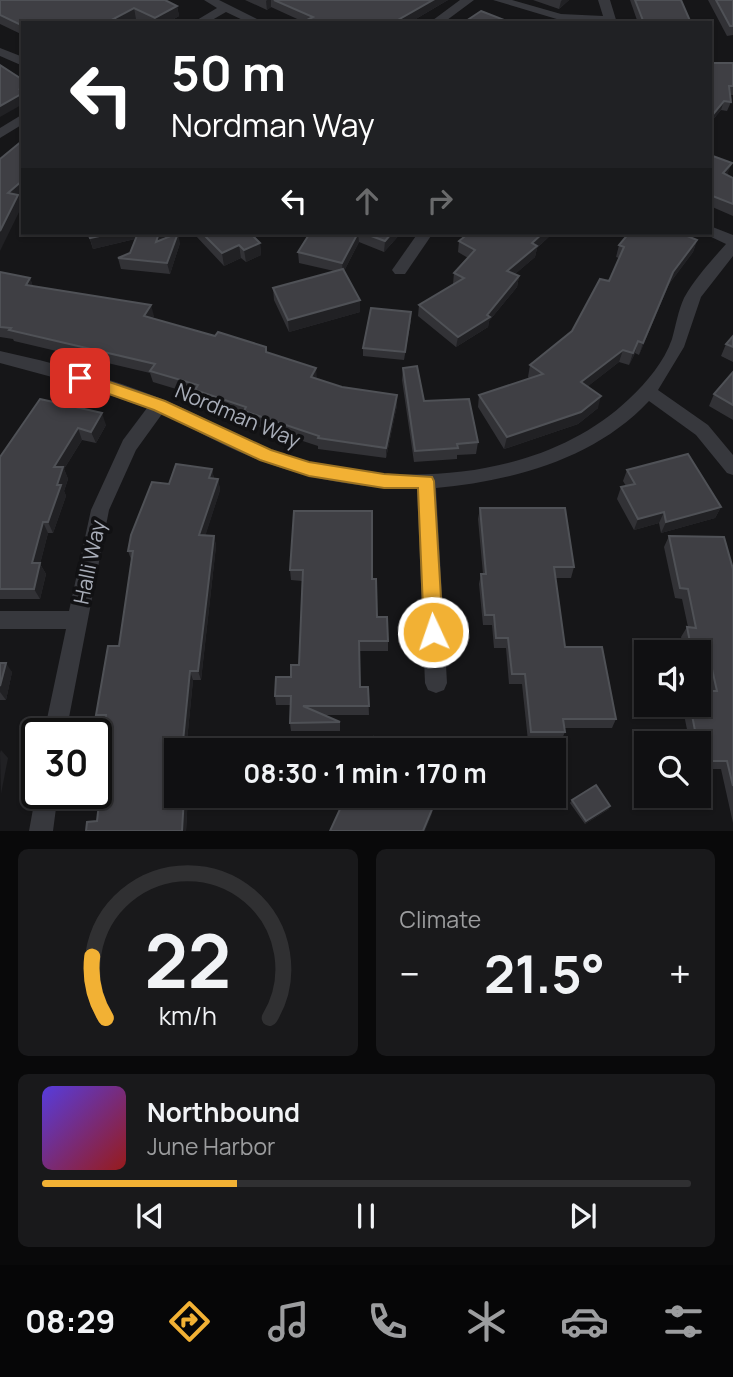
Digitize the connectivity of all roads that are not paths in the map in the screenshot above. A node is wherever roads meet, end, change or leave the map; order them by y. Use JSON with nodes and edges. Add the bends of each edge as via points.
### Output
{"nodes":[{"id":1,"x":210,"y":0,"type":"edge"},
{"id":2,"x":468,"y":0,"type":"edge"},
{"id":3,"x":499,"y":0,"type":"edge"},
{"id":4,"x":604,"y":0,"type":"edge"},
{"id":5,"x":226,"y":7,"type":"junction"},
{"id":6,"x":202,"y":21,"type":"edge"},
{"id":7,"x":255,"y":21,"type":"edge"},
{"id":8,"x":438,"y":21,"type":"edge"},
{"id":9,"x":611,"y":21,"type":"edge"},
{"id":10,"x":0,"y":52,"type":"edge"},
{"id":11,"x":21,"y":61,"type":"edge"},
{"id":12,"x":21,"y":119,"type":"edge"},
{"id":13,"x":0,"y":134,"type":"edge"},
{"id":14,"x":712,"y":232,"type":"edge"},
{"id":15,"x":425,"y":235,"type":"edge"},
{"id":16,"x":733,"y":244,"type":"edge"},
{"id":17,"x":400,"y":270,"type":"dead end"},
{"id":18,"x":0,"y":357,"type":"edge"},
{"id":19,"x":648,"y":391,"type":"junction"},
{"id":20,"x":159,"y":405,"type":"junction"},
{"id":21,"x":733,"y":468,"type":"edge"},
{"id":22,"x":426,"y":481,"type":"junction"},
{"id":23,"x":0,"y":620,"type":"edge"},
{"id":24,"x":77,"y":620,"type":"junction"},
{"id":25,"x":436,"y":683,"type":"dead end"},
{"id":26,"x":58,"y":718,"type":"edge"},
{"id":27,"x":44,"y":809,"type":"edge"},
{"id":28,"x":41,"y":831,"type":"edge"}],
"edges":[{"from":1,"to":5,"type":"street"},
{"from":2,"to":8,"type":"street"},
{"from":3,"to":9,"type":"street","via":[[538,13]]},
{"from":4,"to":9,"type":"street"},
{"from":5,"to":6,"type":"street"},
{"from":5,"to":7,"type":"street"},
{"from":10,"to":11,"type":"street"},
{"from":12,"to":13,"type":"street"},
{"from":14,"to":16,"type":"street"},
{"from":15,"to":17,"type":"street"},
{"from":16,"to":19,"type":"street","name":"Nordman Way","via":[[700,284],[679,340]]},
{"from":18,"to":20,"type":"street","name":"Nordman Way","via":[[106,385]]},
{"from":19,"to":21,"type":"street","via":[[702,430]]},
{"from":19,"to":22,"type":"street","name":"Nordman Way","via":[[604,429],[544,459],[495,472]]},
{"from":20,"to":22,"type":"street","name":"Nordman Way","via":[[266,455],[309,469],[384,481]]},
{"from":20,"to":24,"type":"street","name":"Halli Way","via":[[129,445],[100,510]]},
{"from":22,"to":25,"type":"street"},
{"from":23,"to":24,"type":"street"},
{"from":24,"to":26,"type":"street","name":"Halli Way"},
{"from":27,"to":28,"type":"street"}]}
